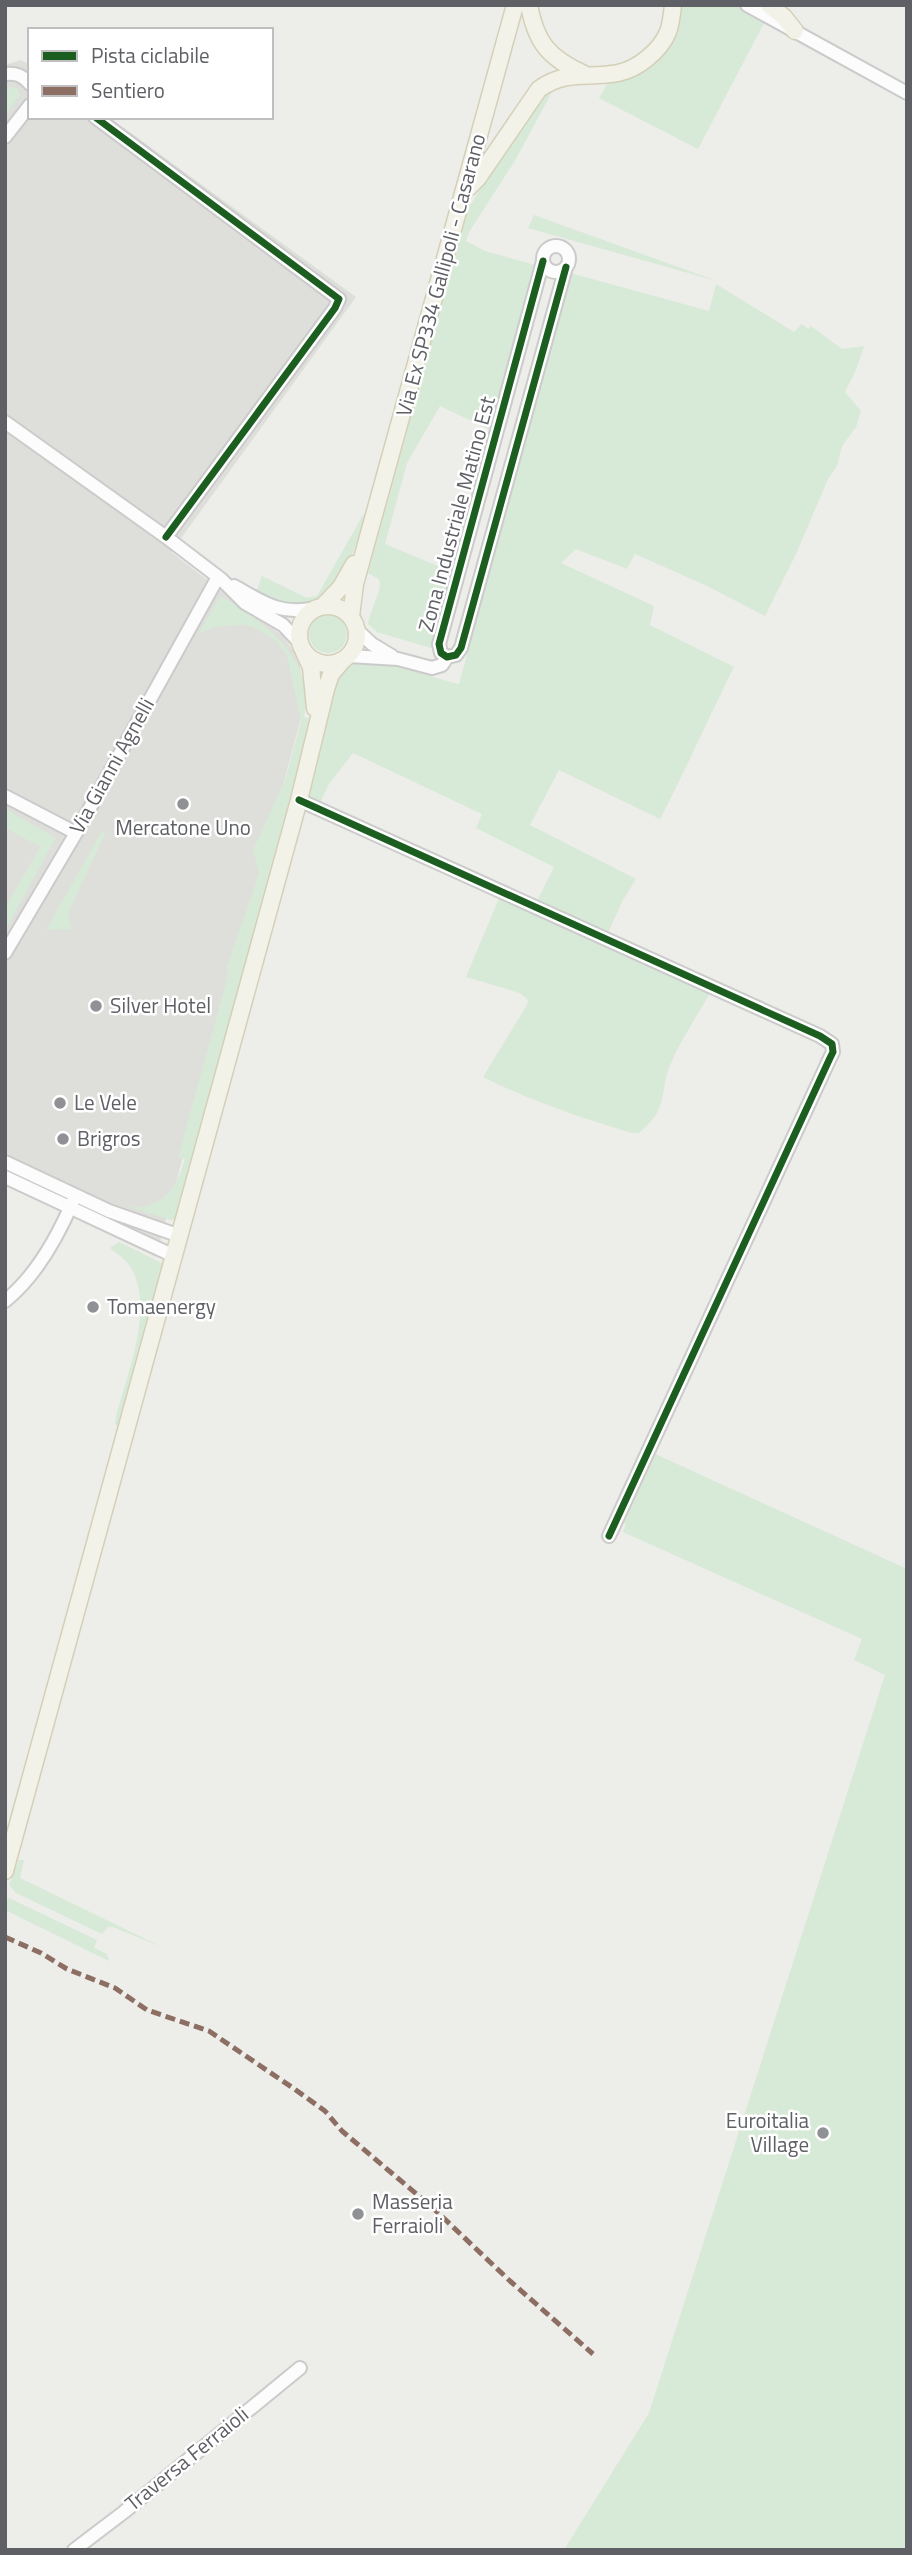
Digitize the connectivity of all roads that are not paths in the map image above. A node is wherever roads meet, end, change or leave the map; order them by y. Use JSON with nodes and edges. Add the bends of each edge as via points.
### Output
{"nodes":[{"id":1,"x":507,"y":5,"type":"edge"},
{"id":2,"x":515,"y":5,"type":"edge"},
{"id":3,"x":529,"y":5,"type":"edge"},
{"id":4,"x":673,"y":5,"type":"edge"},
{"id":5,"x":747,"y":5,"type":"edge"},
{"id":6,"x":769,"y":5,"type":"edge"},
{"id":7,"x":795,"y":31,"type":"junction"},
{"id":8,"x":502,"y":46,"type":"junction"},
{"id":9,"x":5,"y":74,"type":"edge"},
{"id":10,"x":584,"y":74,"type":"junction"},
{"id":11,"x":28,"y":82,"type":"edge"},
{"id":12,"x":907,"y":93,"type":"edge"},
{"id":13,"x":28,"y":108,"type":"edge"},
{"id":14,"x":98,"y":119,"type":"edge"},
{"id":15,"x":5,"y":137,"type":"edge"},
{"id":16,"x":465,"y":191,"type":"junction"},
{"id":17,"x":543,"y":261,"type":"junction"},
{"id":18,"x":566,"y":267,"type":"junction"},
{"id":19,"x":513,"y":373,"type":"junction"},
{"id":20,"x":534,"y":380,"type":"junction"},
{"id":21,"x":5,"y":422,"type":"edge"},
{"id":22,"x":166,"y":537,"type":"junction"},
{"id":23,"x":466,"y":539,"type":"junction"},
{"id":24,"x":367,"y":544,"type":"junction"},
{"id":25,"x":490,"y":546,"type":"junction"},
{"id":26,"x":219,"y":578,"type":"junction"},
{"id":27,"x":319,"y":607,"type":"junction"},
{"id":28,"x":354,"y":623,"type":"junction"},
{"id":29,"x":302,"y":646,"type":"junction"},
{"id":30,"x":447,"y":657,"type":"junction"},
{"id":31,"x":345,"y":658,"type":"junction"},
{"id":32,"x":398,"y":659,"type":"junction"},
{"id":33,"x":314,"y":736,"type":"junction"},
{"id":34,"x":5,"y":796,"type":"edge"},
{"id":35,"x":299,"y":800,"type":"junction"},
{"id":36,"x":76,"y":833,"type":"junction"},
{"id":37,"x":5,"y":953,"type":"edge"},
{"id":38,"x":11,"y":1164,"type":"edge"},
{"id":39,"x":8,"y":1179,"type":"edge"},
{"id":40,"x":75,"y":1195,"type":"junction"},
{"id":41,"x":70,"y":1208,"type":"junction"},
{"id":42,"x":180,"y":1236,"type":"junction"},
{"id":43,"x":174,"y":1256,"type":"junction"},
{"id":44,"x":5,"y":1301,"type":"edge"},
{"id":45,"x":609,"y":1536,"type":"dead end"},
{"id":46,"x":5,"y":1871,"type":"edge"},
{"id":47,"x":300,"y":2368,"type":"dead end"},
{"id":48,"x":74,"y":2550,"type":"edge"}],
"edges":[{"from":1,"to":8,"type":"main road","via":[[500,32]]},
{"from":2,"to":8,"type":"main road","name":"Via Ex SP334 Gallipoli - Casarano"},
{"from":3,"to":10,"type":"main road","via":[[537,38],[563,63]]},
{"from":4,"to":10,"type":"main road","via":[[668,32],[638,65],[619,73]]},
{"from":5,"to":7,"type":"street"},
{"from":6,"to":7,"type":"main road"},
{"from":7,"to":12,"type":"street"},
{"from":8,"to":16,"type":"main road","name":"Via Ex SP334 Gallipoli - Casarano"},
{"from":9,"to":11,"type":"street","via":[[14,73]]},
{"from":10,"to":16,"type":"main road","via":[[539,89]]},
{"from":13,"to":15,"type":"street"},
{"from":14,"to":22,"type":"street","via":[[339,299]]},
{"from":16,"to":24,"type":"main road","name":"Via Ex SP334 Gallipoli - Casarano"},
{"from":17,"to":18,"type":"street","via":[[555,272]]},
{"from":17,"to":18,"type":"street","via":[[547,249],[558,246],[567,254]]},
{"from":17,"to":19,"type":"street","name":"Zona Industriale Matino Est"},
{"from":18,"to":20,"type":"street","name":"Zona Industriale Matino Est"},
{"from":19,"to":20,"type":"street"},
{"from":19,"to":23,"type":"street","name":"Zona Industriale Matino Est"},
{"from":20,"to":25,"type":"street","name":"Zona Industriale Matino Est"},
{"from":21,"to":22,"type":"street"},
{"from":22,"to":26,"type":"street"},
{"from":23,"to":25,"type":"street"},
{"from":23,"to":30,"type":"street","name":"Zona Industriale Matino Est","via":[[439,644]]},
{"from":24,"to":27,"type":"main road","name":"Via Ex SP334 Gallipoli - Casarano","via":[[341,587]]},
{"from":24,"to":28,"type":"main road","name":"Via Ex SP334 Gallipoli - Casarano","via":[[355,584]]},
{"from":25,"to":30,"type":"street","name":"Zona Industriale Matino Est","via":[[460,652]]},
{"from":26,"to":27,"type":"street","via":[[276,608],[300,611]]},
{"from":26,"to":29,"type":"street","via":[[246,603],[282,625]]},
{"from":26,"to":36,"type":"street","name":"Via Gianni Agnelli"},
{"from":27,"to":28,"type":"main road","via":[[339,607]]},
{"from":27,"to":29,"type":"main road","via":[[304,618]]},
{"from":28,"to":31,"type":"main road","via":[[356,645]]},
{"from":28,"to":32,"type":"street","name":"Zona Industriale Matino Est","via":[[372,644]]},
{"from":29,"to":31,"type":"main road","via":[[318,662],[332,664]]},
{"from":29,"to":33,"type":"main road","via":[[314,680]]},
{"from":30,"to":32,"type":"street","name":"Zona Industriale Matino Est","via":[[432,668]]},
{"from":31,"to":32,"type":"street","name":"Zona Industriale Matino Est"},
{"from":31,"to":33,"type":"main road","via":[[331,674]]},
{"from":33,"to":35,"type":"main road"},
{"from":34,"to":36,"type":"street"},
{"from":35,"to":42,"type":"main road"},
{"from":35,"to":45,"type":"street","via":[[832,1044],[833,1052]]},
{"from":36,"to":37,"type":"street","name":"Via Gianni Agnelli"},
{"from":38,"to":39,"type":"street"},
{"from":38,"to":40,"type":"street"},
{"from":39,"to":41,"type":"street"},
{"from":40,"to":41,"type":"street"},
{"from":40,"to":42,"type":"street"},
{"from":41,"to":43,"type":"street"},
{"from":41,"to":44,"type":"street","via":[[22,1287]]},
{"from":42,"to":43,"type":"main road"},
{"from":43,"to":46,"type":"main road"},
{"from":47,"to":48,"type":"street","name":"Traversa Ferraioli"}]}
